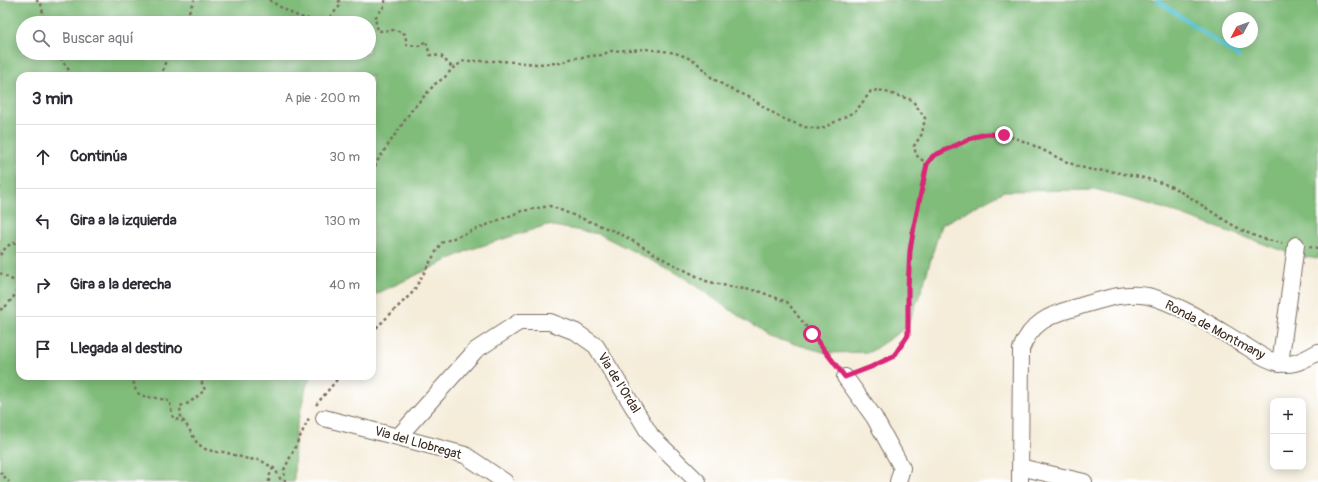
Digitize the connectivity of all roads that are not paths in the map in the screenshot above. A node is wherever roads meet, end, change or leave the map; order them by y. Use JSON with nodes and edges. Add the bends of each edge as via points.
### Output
{"nodes":[{"id":1,"x":1296,"y":245,"type":"road end"},
{"id":2,"x":1318,"y":352,"type":"edge"},
{"id":3,"x":1280,"y":364,"type":"junction"},
{"id":4,"x":845,"y":377,"type":"road end"},
{"id":5,"x":315,"y":414,"type":"road end"},
{"id":6,"x":398,"y":437,"type":"junction"},
{"id":7,"x":1020,"y":475,"type":"edge"},
{"id":8,"x":505,"y":482,"type":"edge"},
{"id":9,"x":698,"y":482,"type":"edge"},
{"id":10,"x":898,"y":482,"type":"edge"},
{"id":11,"x":1084,"y":482,"type":"edge"}],
"edges":[{"from":1,"to":3,"type":"street"},
{"from":2,"to":3,"type":"street","name":"Ronda de Montmany","via":[[1297,363]]},
{"from":3,"to":7,"type":"street","name":"Ronda de Montmany","via":[[1205,322],[1148,296],[1120,296],[1047,317],[1030,332],[1021,349]]},
{"from":4,"to":10,"type":"street","via":[[874,417],[902,468]]},
{"from":5,"to":6,"type":"street","name":"Via del Llobregat"},
{"from":6,"to":8,"type":"street","name":"Via del Llobregat","via":[[465,455]]},
{"from":6,"to":9,"type":"street","name":"Via de l'Ordal","via":[[476,350],[519,322],[550,322],[576,332],[596,346],[651,436]]},
{"from":7,"to":11,"type":"street"}]}
